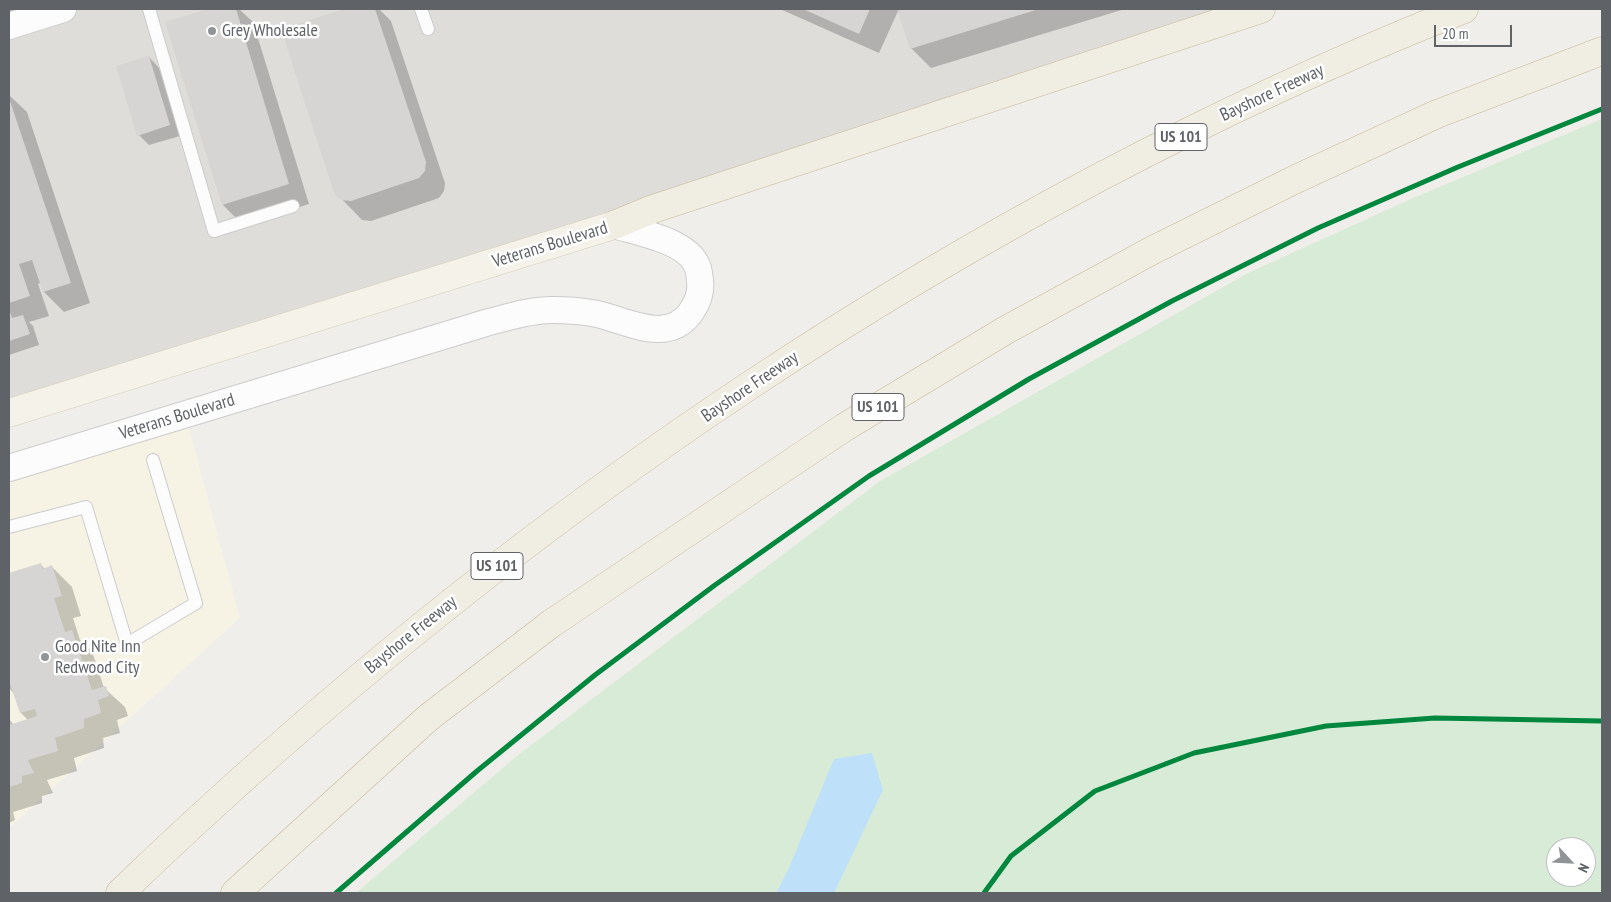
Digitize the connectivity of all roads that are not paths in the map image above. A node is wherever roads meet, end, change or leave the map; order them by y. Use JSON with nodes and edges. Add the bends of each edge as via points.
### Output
{"nodes":[{"id":1,"x":63,"y":9,"type":"edge"},
{"id":2,"x":149,"y":9,"type":"edge"},
{"id":3,"x":421,"y":9,"type":"edge"},
{"id":4,"x":1261,"y":9,"type":"edge"},
{"id":5,"x":1464,"y":9,"type":"edge"},
{"id":6,"x":9,"y":26,"type":"edge"},
{"id":7,"x":428,"y":29,"type":"dead end"},
{"id":8,"x":1602,"y":50,"type":"edge"},
{"id":9,"x":293,"y":206,"type":"dead end"},
{"id":10,"x":614,"y":225,"type":"junction"},
{"id":11,"x":9,"y":413,"type":"edge"},
{"id":12,"x":153,"y":460,"type":"dead end"},
{"id":13,"x":9,"y":468,"type":"edge"},
{"id":14,"x":10,"y":524,"type":"edge"},
{"id":15,"x":120,"y":893,"type":"edge"},
{"id":16,"x":235,"y":893,"type":"edge"}],
"edges":[{"from":1,"to":6,"type":"street"},
{"from":2,"to":9,"type":"lane","via":[[214,231]]},
{"from":3,"to":7,"type":"lane"},
{"from":4,"to":10,"type":"highway","via":[[653,208]]},
{"from":5,"to":15,"type":"highway","name":"Bayshore Freeway","number":"US 101","via":[[1251,101],[1107,174],[958,256],[794,356],[506,558],[382,657],[252,769]]},
{"from":8,"to":16,"type":"highway","number":"US 101","via":[[1437,114],[1296,178],[1006,330],[845,426],[552,623],[429,717]]},
{"from":10,"to":11,"type":"main road","name":"Veterans Boulevard"},
{"from":10,"to":13,"type":"street","name":"Veterans Boulevard","via":[[676,244],[689,254],[699,268],[702,287],[697,304],[686,319],[669,329],[653,330],[595,314],[551,310],[524,313]]},
{"from":12,"to":14,"type":"lane","via":[[196,603],[127,644],[86,507]]}]}
